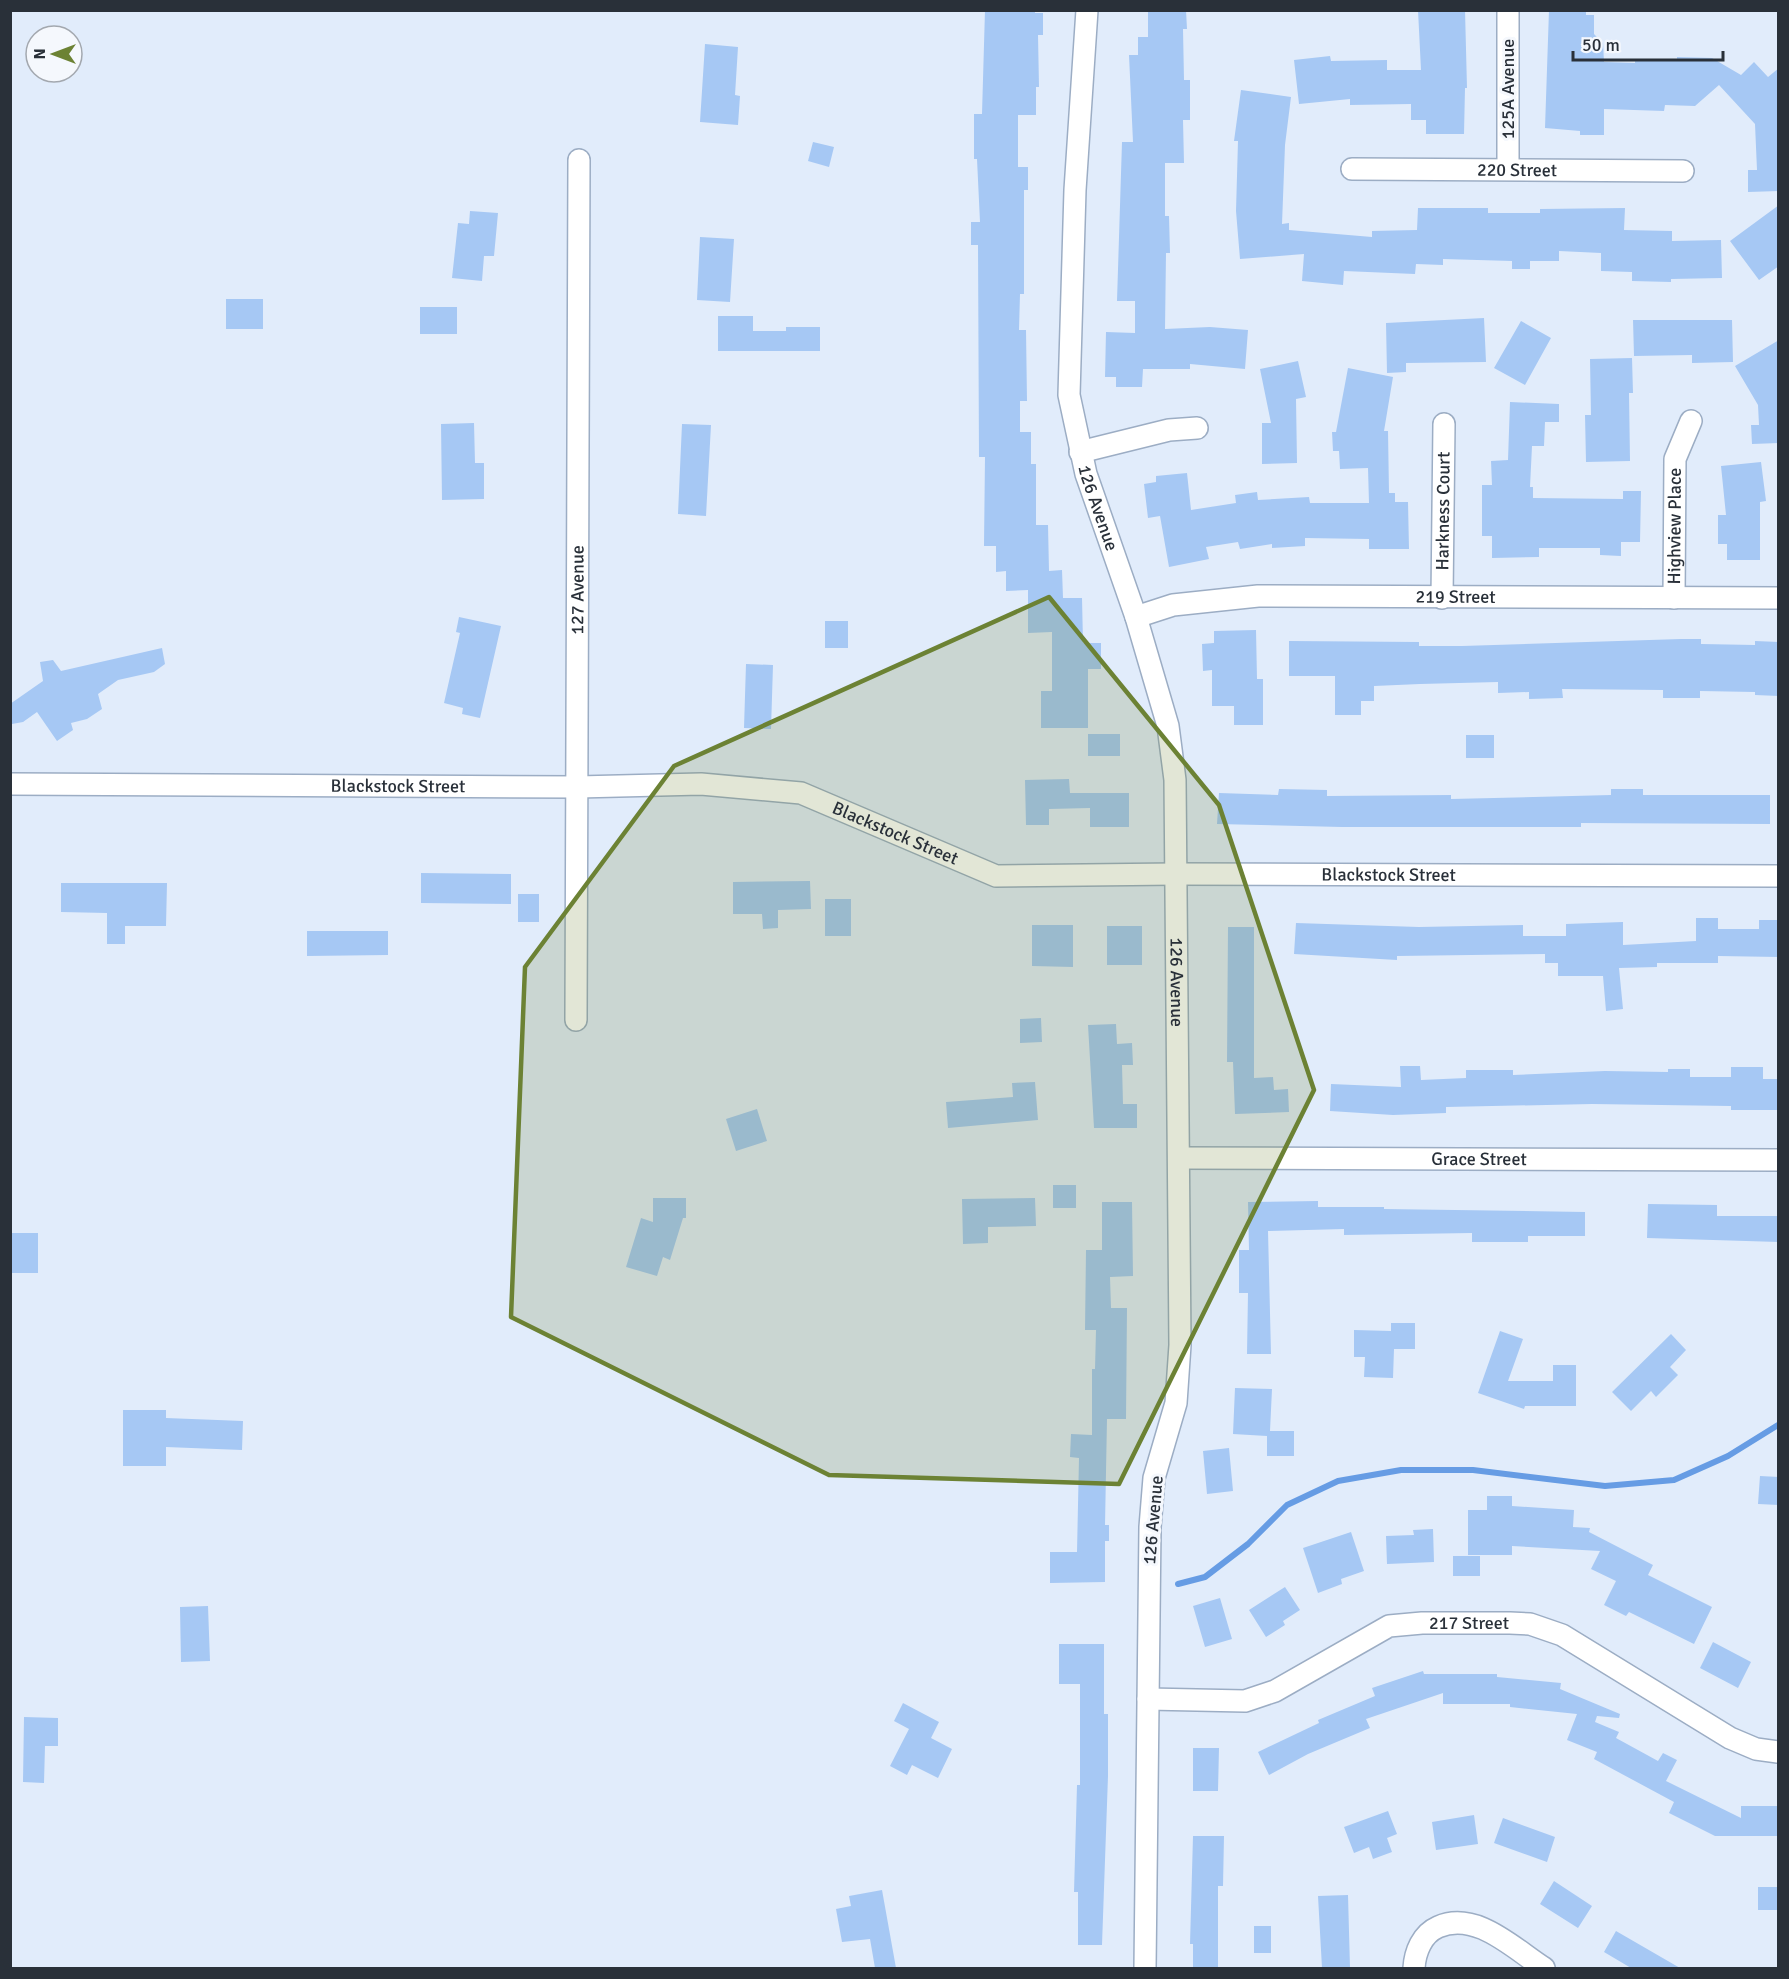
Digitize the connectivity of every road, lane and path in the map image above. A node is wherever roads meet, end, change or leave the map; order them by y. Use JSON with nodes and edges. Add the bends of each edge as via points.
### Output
{"nodes":[{"id":1,"x":1087,"y":10,"type":"edge"},
{"id":2,"x":1508,"y":10,"type":"edge"},
{"id":3,"x":579,"y":160,"type":"dead end"},
{"id":4,"x":1508,"y":168,"type":"junction"},
{"id":5,"x":1352,"y":169,"type":"dead end"},
{"id":6,"x":1683,"y":171,"type":"dead end"},
{"id":7,"x":1691,"y":421,"type":"dead end"},
{"id":8,"x":1444,"y":424,"type":"dead end"},
{"id":9,"x":1197,"y":428,"type":"dead end"},
{"id":10,"x":1080,"y":452,"type":"junction"},
{"id":11,"x":1442,"y":598,"type":"junction"},
{"id":12,"x":1674,"y":598,"type":"junction"},
{"id":13,"x":1779,"y":598,"type":"edge"},
{"id":14,"x":1136,"y":617,"type":"junction"},
{"id":15,"x":10,"y":784,"type":"edge"},
{"id":16,"x":578,"y":787,"type":"junction"},
{"id":17,"x":1176,"y":874,"type":"junction"},
{"id":18,"x":1779,"y":876,"type":"edge"},
{"id":19,"x":576,"y":1020,"type":"dead end"},
{"id":20,"x":1179,"y":1158,"type":"junction"},
{"id":21,"x":1779,"y":1160,"type":"edge"},
{"id":22,"x":1148,"y":1700,"type":"junction"},
{"id":23,"x":1779,"y":1752,"type":"edge"},
{"id":24,"x":1145,"y":1968,"type":"edge"},
{"id":25,"x":1414,"y":1968,"type":"edge"},
{"id":26,"x":1544,"y":1968,"type":"edge"}],
"edges":[{"from":1,"to":10,"type":"street","name":"126 Avenue","via":[[1068,366],[1069,395]]},
{"from":2,"to":4,"type":"street","name":"125A Avenue"},
{"from":3,"to":16,"type":"street","name":"127 Avenue"},
{"from":4,"to":5,"type":"street","name":"220 Street"},
{"from":4,"to":6,"type":"street","name":"220 Street"},
{"from":7,"to":12,"type":"street","name":"Highview Place","via":[[1675,459]]},
{"from":8,"to":11,"type":"street","name":"Harkness Court"},
{"from":9,"to":10,"type":"street","via":[[1168,430]]},
{"from":10,"to":14,"type":"street","name":"126 Avenue"},
{"from":11,"to":12,"type":"street","name":"219 Street"},
{"from":11,"to":14,"type":"street","name":"219 Street","via":[[1227,598],[1173,605]]},
{"from":12,"to":13,"type":"street","name":"219 Street"},
{"from":14,"to":17,"type":"street","name":"126 Avenue","via":[[1168,726],[1175,780]]},
{"from":15,"to":16,"type":"street","name":"Blackstock Street"},
{"from":16,"to":17,"type":"street","name":"Blackstock Street","via":[[701,784],[801,793],[996,876]]},
{"from":16,"to":19,"type":"street","name":"127 Avenue"},
{"from":17,"to":18,"type":"street","name":"Blackstock Street"},
{"from":17,"to":20,"type":"street","name":"126 Avenue"},
{"from":20,"to":21,"type":"street","name":"Grace Street"},
{"from":20,"to":22,"type":"street","name":"126 Avenue","via":[[1179,1381],[1152,1498]]},
{"from":22,"to":23,"type":"street","name":"217 Street","via":[[1245,1701],[1275,1691],[1389,1626],[1530,1624],[1562,1635],[1723,1735],[1745,1745]]},
{"from":22,"to":24,"type":"street","name":"126 Avenue"},
{"from":25,"to":26,"type":"street","via":[[1427,1934],[1444,1924],[1462,1921],[1482,1927]]}]}
